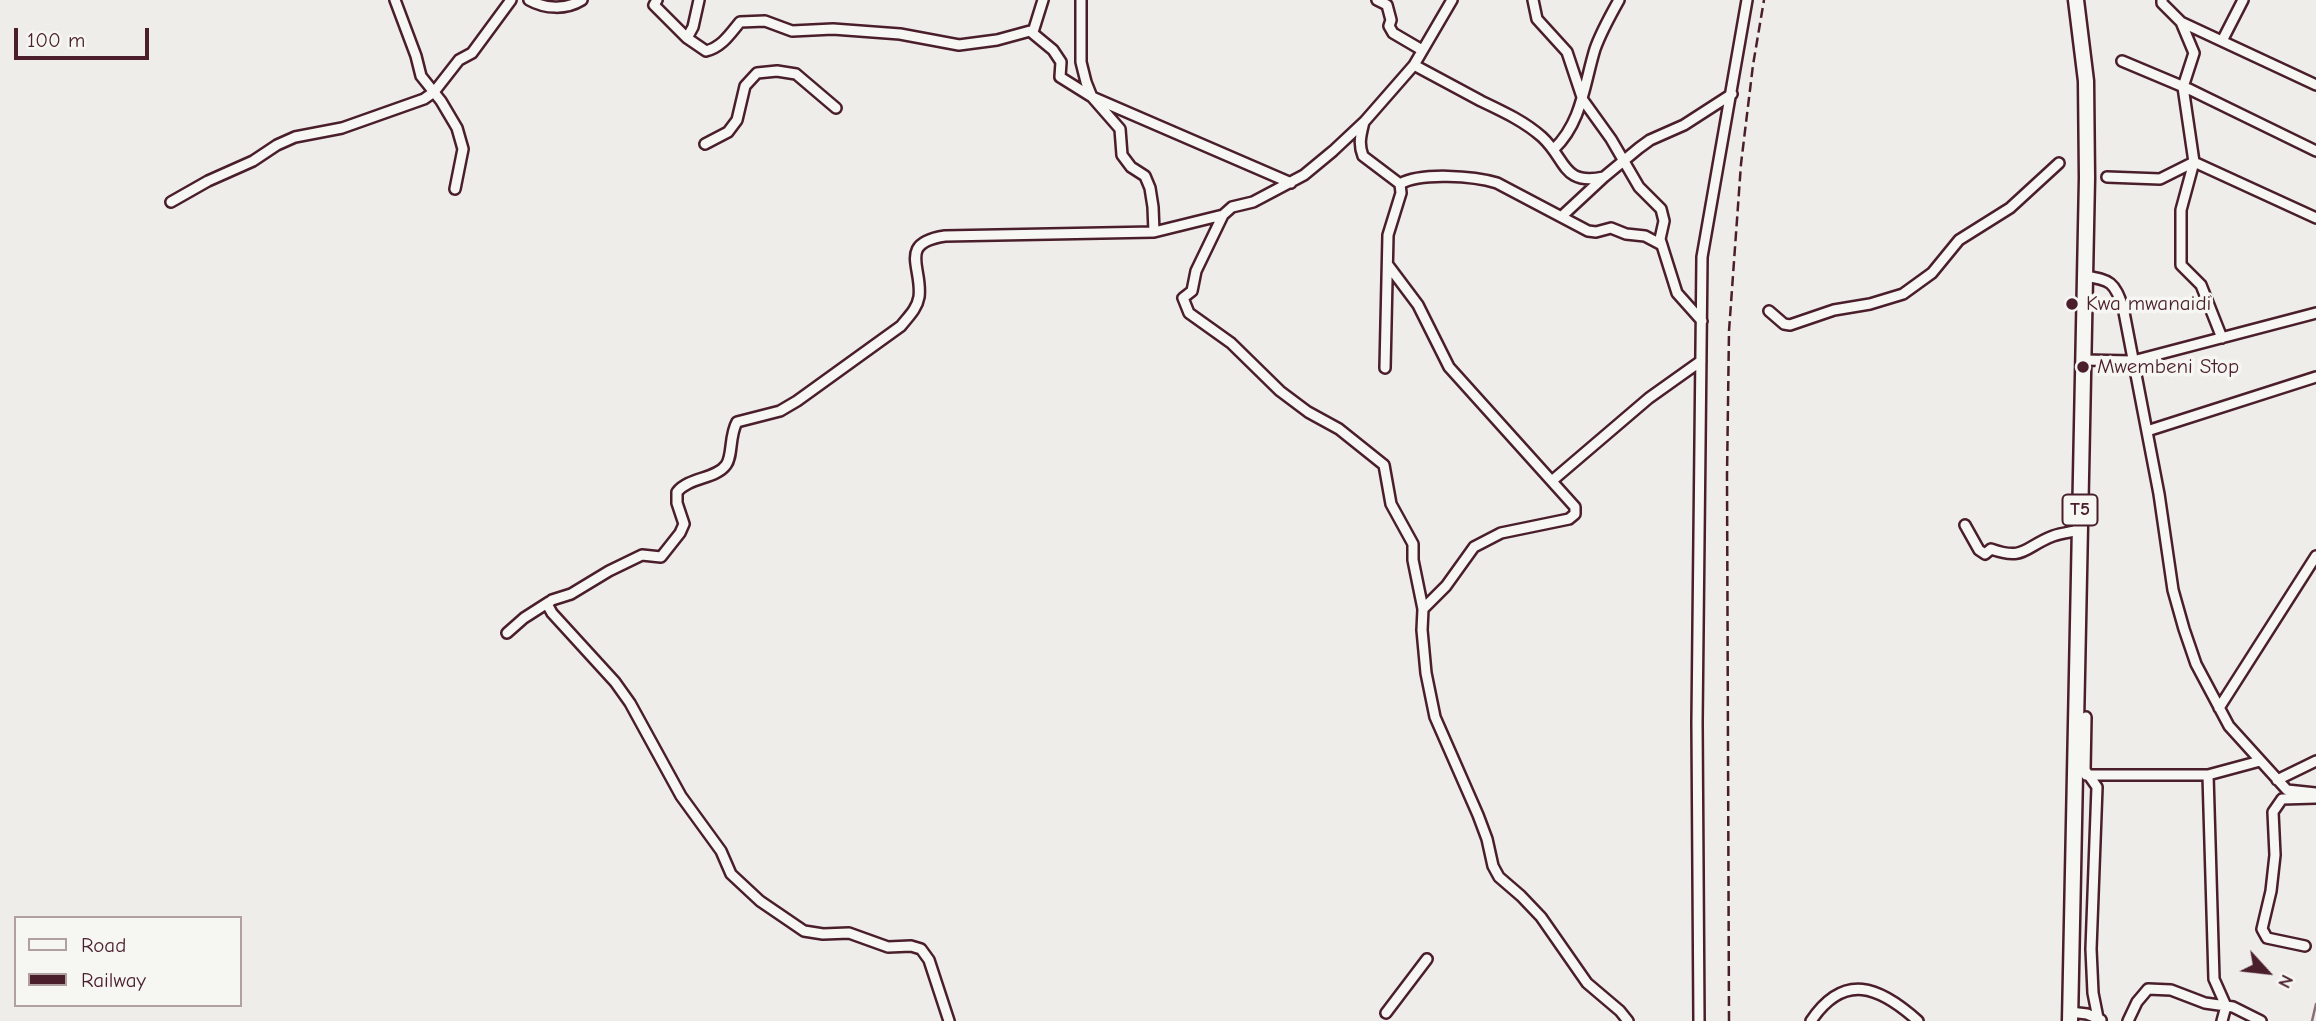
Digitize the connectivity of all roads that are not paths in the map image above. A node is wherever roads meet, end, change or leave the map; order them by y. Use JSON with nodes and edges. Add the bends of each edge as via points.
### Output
{"nodes":[{"id":1,"x":395,"y":0,"type":"edge"},
{"id":2,"x":511,"y":0,"type":"edge"},
{"id":3,"x":529,"y":0,"type":"edge"},
{"id":4,"x":582,"y":0,"type":"edge"},
{"id":5,"x":699,"y":0,"type":"edge"},
{"id":6,"x":1043,"y":0,"type":"edge"},
{"id":7,"x":1081,"y":0,"type":"edge"},
{"id":8,"x":1377,"y":0,"type":"edge"},
{"id":9,"x":1452,"y":0,"type":"edge"},
{"id":10,"x":1533,"y":0,"type":"edge"},
{"id":11,"x":1619,"y":0,"type":"edge"},
{"id":12,"x":1748,"y":0,"type":"edge"},
{"id":13,"x":2076,"y":0,"type":"edge"},
{"id":14,"x":2162,"y":0,"type":"edge"},
{"id":15,"x":2243,"y":0,"type":"edge"},
{"id":16,"x":654,"y":2,"type":"edge"},
{"id":17,"x":2181,"y":22,"type":"junction"},
{"id":18,"x":1033,"y":32,"type":"junction"},
{"id":19,"x":687,"y":38,"type":"junction"},
{"id":20,"x":2222,"y":41,"type":"junction"},
{"id":21,"x":1422,"y":50,"type":"junction"},
{"id":22,"x":2122,"y":61,"type":"dead end"},
{"id":23,"x":1414,"y":65,"type":"junction"},
{"id":24,"x":2316,"y":85,"type":"edge"},
{"id":25,"x":2183,"y":87,"type":"junction"},
{"id":26,"x":1732,"y":94,"type":"junction"},
{"id":27,"x":1092,"y":97,"type":"junction"},
{"id":28,"x":1583,"y":100,"type":"junction"},
{"id":29,"x":836,"y":108,"type":"dead end"},
{"id":30,"x":1364,"y":121,"type":"junction"},
{"id":31,"x":705,"y":144,"type":"dead end"},
{"id":32,"x":1554,"y":149,"type":"junction"},
{"id":33,"x":2316,"y":151,"type":"edge"},
{"id":34,"x":1625,"y":161,"type":"junction"},
{"id":35,"x":2194,"y":162,"type":"junction"},
{"id":36,"x":2059,"y":163,"type":"dead end"},
{"id":37,"x":1604,"y":177,"type":"junction"},
{"id":38,"x":2107,"y":177,"type":"dead end"},
{"id":39,"x":1292,"y":183,"type":"junction"},
{"id":40,"x":1400,"y":184,"type":"junction"},
{"id":41,"x":455,"y":189,"type":"dead end"},
{"id":42,"x":172,"y":202,"type":"dead end"},
{"id":43,"x":1223,"y":215,"type":"junction"},
{"id":44,"x":1562,"y":217,"type":"junction"},
{"id":45,"x":2316,"y":218,"type":"edge"},
{"id":46,"x":1154,"y":232,"type":"junction"},
{"id":47,"x":1662,"y":245,"type":"junction"},
{"id":48,"x":1388,"y":265,"type":"junction"},
{"id":49,"x":2085,"y":276,"type":"junction"},
{"id":50,"x":1769,"y":311,"type":"dead end"},
{"id":51,"x":2316,"y":313,"type":"edge"},
{"id":52,"x":1702,"y":321,"type":"junction"},
{"id":53,"x":2222,"y":338,"type":"junction"},
{"id":54,"x":2083,"y":360,"type":"junction"},
{"id":55,"x":1701,"y":361,"type":"junction"},
{"id":56,"x":2133,"y":361,"type":"junction"},
{"id":57,"x":1385,"y":368,"type":"dead end"},
{"id":58,"x":2316,"y":377,"type":"edge"},
{"id":59,"x":2147,"y":431,"type":"junction"},
{"id":60,"x":1553,"y":480,"type":"junction"},
{"id":61,"x":1965,"y":525,"type":"dead end"},
{"id":62,"x":2080,"y":530,"type":"junction"},
{"id":63,"x":2316,"y":556,"type":"edge"},
{"id":64,"x":549,"y":602,"type":"junction"},
{"id":65,"x":1423,"y":609,"type":"junction"},
{"id":66,"x":508,"y":633,"type":"dead end"},
{"id":67,"x":2219,"y":708,"type":"junction"},
{"id":68,"x":2086,"y":717,"type":"dead end"},
{"id":69,"x":2260,"y":761,"type":"junction"},
{"id":70,"x":2316,"y":761,"type":"edge"},
{"id":71,"x":2082,"y":773,"type":"junction"},
{"id":72,"x":2208,"y":775,"type":"junction"},
{"id":73,"x":2277,"y":780,"type":"junction"},
{"id":74,"x":2316,"y":795,"type":"edge"},
{"id":75,"x":2305,"y":946,"type":"dead end"},
{"id":76,"x":1427,"y":959,"type":"dead end"},
{"id":77,"x":2226,"y":1006,"type":"junction"},
{"id":78,"x":1386,"y":1013,"type":"dead end"},
{"id":79,"x":2070,"y":1016,"type":"edge"},
{"id":80,"x":2100,"y":1019,"type":"edge"},
{"id":81,"x":948,"y":1021,"type":"edge"},
{"id":82,"x":1628,"y":1021,"type":"edge"},
{"id":83,"x":1699,"y":1021,"type":"edge"},
{"id":84,"x":1811,"y":1021,"type":"edge"},
{"id":85,"x":1918,"y":1021,"type":"edge"},
{"id":86,"x":2128,"y":1021,"type":"edge"},
{"id":87,"x":2221,"y":1021,"type":"edge"},
{"id":88,"x":2261,"y":1021,"type":"edge"}],
"edges":[{"from":1,"to":41,"type":"street","via":[[421,76],[457,128],[463,149]]},
{"from":2,"to":42,"type":"street","via":[[472,53],[459,60],[424,99],[342,128],[295,137]]},
{"from":3,"to":4,"type":"street","via":[[557,7]]},
{"from":5,"to":19,"type":"street"},
{"from":6,"to":18,"type":"street"},
{"from":7,"to":27,"type":"street","via":[[1081,62]]},
{"from":8,"to":21,"type":"street","via":[[1387,5],[1393,33]]},
{"from":9,"to":21,"type":"street"},
{"from":10,"to":28,"type":"street","via":[[1537,19],[1567,52]]},
{"from":11,"to":28,"type":"street","via":[[1596,47]]},
{"from":12,"to":26,"type":"street"},
{"from":13,"to":49,"type":"highway","number":"T5","via":[[2086,81]]},
{"from":14,"to":17,"type":"street"},
{"from":15,"to":20,"type":"street"},
{"from":16,"to":19,"type":"street"},
{"from":17,"to":20,"type":"street"},
{"from":17,"to":25,"type":"street","via":[[2194,53]]},
{"from":18,"to":19,"type":"street","via":[[959,45],[900,34],[792,30],[760,20],[740,22],[711,51]]},
{"from":18,"to":27,"type":"street","via":[[1061,62],[1060,77]]},
{"from":20,"to":24,"type":"street"},
{"from":21,"to":23,"type":"street"},
{"from":22,"to":25,"type":"street"},
{"from":23,"to":30,"type":"street"},
{"from":23,"to":32,"type":"street","via":[[1510,115]]},
{"from":25,"to":33,"type":"street"},
{"from":25,"to":35,"type":"street"},
{"from":26,"to":34,"type":"street","via":[[1684,125],[1650,140]]},
{"from":26,"to":52,"type":"street","via":[[1702,257]]},
{"from":27,"to":39,"type":"street"},
{"from":27,"to":46,"type":"street","via":[[1120,129],[1122,155],[1145,176]]},
{"from":28,"to":32,"type":"street"},
{"from":28,"to":34,"type":"street"},
{"from":29,"to":31,"type":"street","via":[[796,74],[757,73],[745,86],[737,120],[728,132]]},
{"from":30,"to":39,"type":"street"},
{"from":30,"to":40,"type":"street","via":[[1363,156]]},
{"from":32,"to":37,"type":"street","via":[[1566,169],[1579,179]]},
{"from":34,"to":37,"type":"street"},
{"from":34,"to":47,"type":"street","via":[[1639,187],[1661,209]]},
{"from":35,"to":38,"type":"street","via":[[2160,179]]},
{"from":35,"to":45,"type":"street"},
{"from":35,"to":53,"type":"street","via":[[2182,210],[2181,265],[2201,285]]},
{"from":36,"to":50,"type":"street","via":[[2010,208],[1959,240],[1932,273],[1903,294],[1790,325]]},
{"from":37,"to":44,"type":"street"},
{"from":39,"to":43,"type":"street"},
{"from":40,"to":44,"type":"street","via":[[1429,177],[1483,179]]},
{"from":40,"to":48,"type":"street","via":[[1388,234]]},
{"from":43,"to":46,"type":"street"},
{"from":43,"to":65,"type":"street","via":[[1196,271],[1192,291],[1183,298],[1189,313],[1231,343],[1287,397],[1339,429],[1384,465],[1391,505],[1413,544]]},
{"from":44,"to":47,"type":"street","via":[[1588,231],[1611,228]]},
{"from":46,"to":64,"type":"street","via":[[945,236],[923,243],[915,266],[919,297],[901,326],[780,411],[737,422],[727,465],[677,492],[684,520],[662,557],[642,555]]},
{"from":47,"to":52,"type":"street","via":[[1677,293]]},
{"from":48,"to":57,"type":"street"},
{"from":48,"to":60,"type":"street","via":[[1418,304],[1449,367]]},
{"from":49,"to":54,"type":"highway","number":"T5"},
{"from":49,"to":56,"type":"street","via":[[2105,279],[2118,292]]},
{"from":51,"to":53,"type":"street"},
{"from":52,"to":55,"type":"street"},
{"from":53,"to":56,"type":"street"},
{"from":54,"to":56,"type":"street"},
{"from":54,"to":62,"type":"highway","number":"T5"},
{"from":55,"to":60,"type":"street","via":[[1649,398]]},
{"from":55,"to":83,"type":"street"},
{"from":56,"to":59,"type":"street"},
{"from":58,"to":59,"type":"street"},
{"from":59,"to":67,"type":"street","via":[[2173,590],[2196,664]]},
{"from":60,"to":65,"type":"street","via":[[1575,507],[1570,519],[1500,533],[1474,547]]},
{"from":61,"to":62,"type":"street","via":[[1985,554],[1991,549],[2008,555],[2023,552],[2054,536]]},
{"from":62,"to":71,"type":"highway","number":"T5"},
{"from":63,"to":67,"type":"street"},
{"from":64,"to":66,"type":"street"},
{"from":64,"to":81,"type":"street","via":[[549,610],[630,703],[731,874],[804,931],[849,933],[888,947],[921,949],[929,960]]},
{"from":65,"to":82,"type":"street","via":[[1426,673],[1435,717],[1478,815],[1493,866],[1541,917],[1587,983]]},
{"from":67,"to":69,"type":"street","via":[[2228,726]]},
{"from":68,"to":71,"type":"street"},
{"from":69,"to":72,"type":"street"},
{"from":69,"to":73,"type":"street"},
{"from":70,"to":73,"type":"street"},
{"from":71,"to":72,"type":"street"},
{"from":71,"to":79,"type":"highway","number":"T5"},
{"from":71,"to":80,"type":"street","via":[[2097,787],[2091,949],[2093,993]]},
{"from":72,"to":77,"type":"street","via":[[2214,979]]},
{"from":73,"to":74,"type":"street","via":[[2287,790]]},
{"from":74,"to":75,"type":"street","via":[[2281,799],[2273,812],[2275,855],[2262,929],[2267,938]]},
{"from":76,"to":78,"type":"street"},
{"from":77,"to":86,"type":"street","via":[[2171,990],[2148,989]]},
{"from":77,"to":87,"type":"street"},
{"from":77,"to":88,"type":"street"},
{"from":79,"to":80,"type":"street","via":[[2087,1014]]},
{"from":84,"to":85,"type":"street","via":[[1829,999],[1858,988],[1889,1000]]}]}
